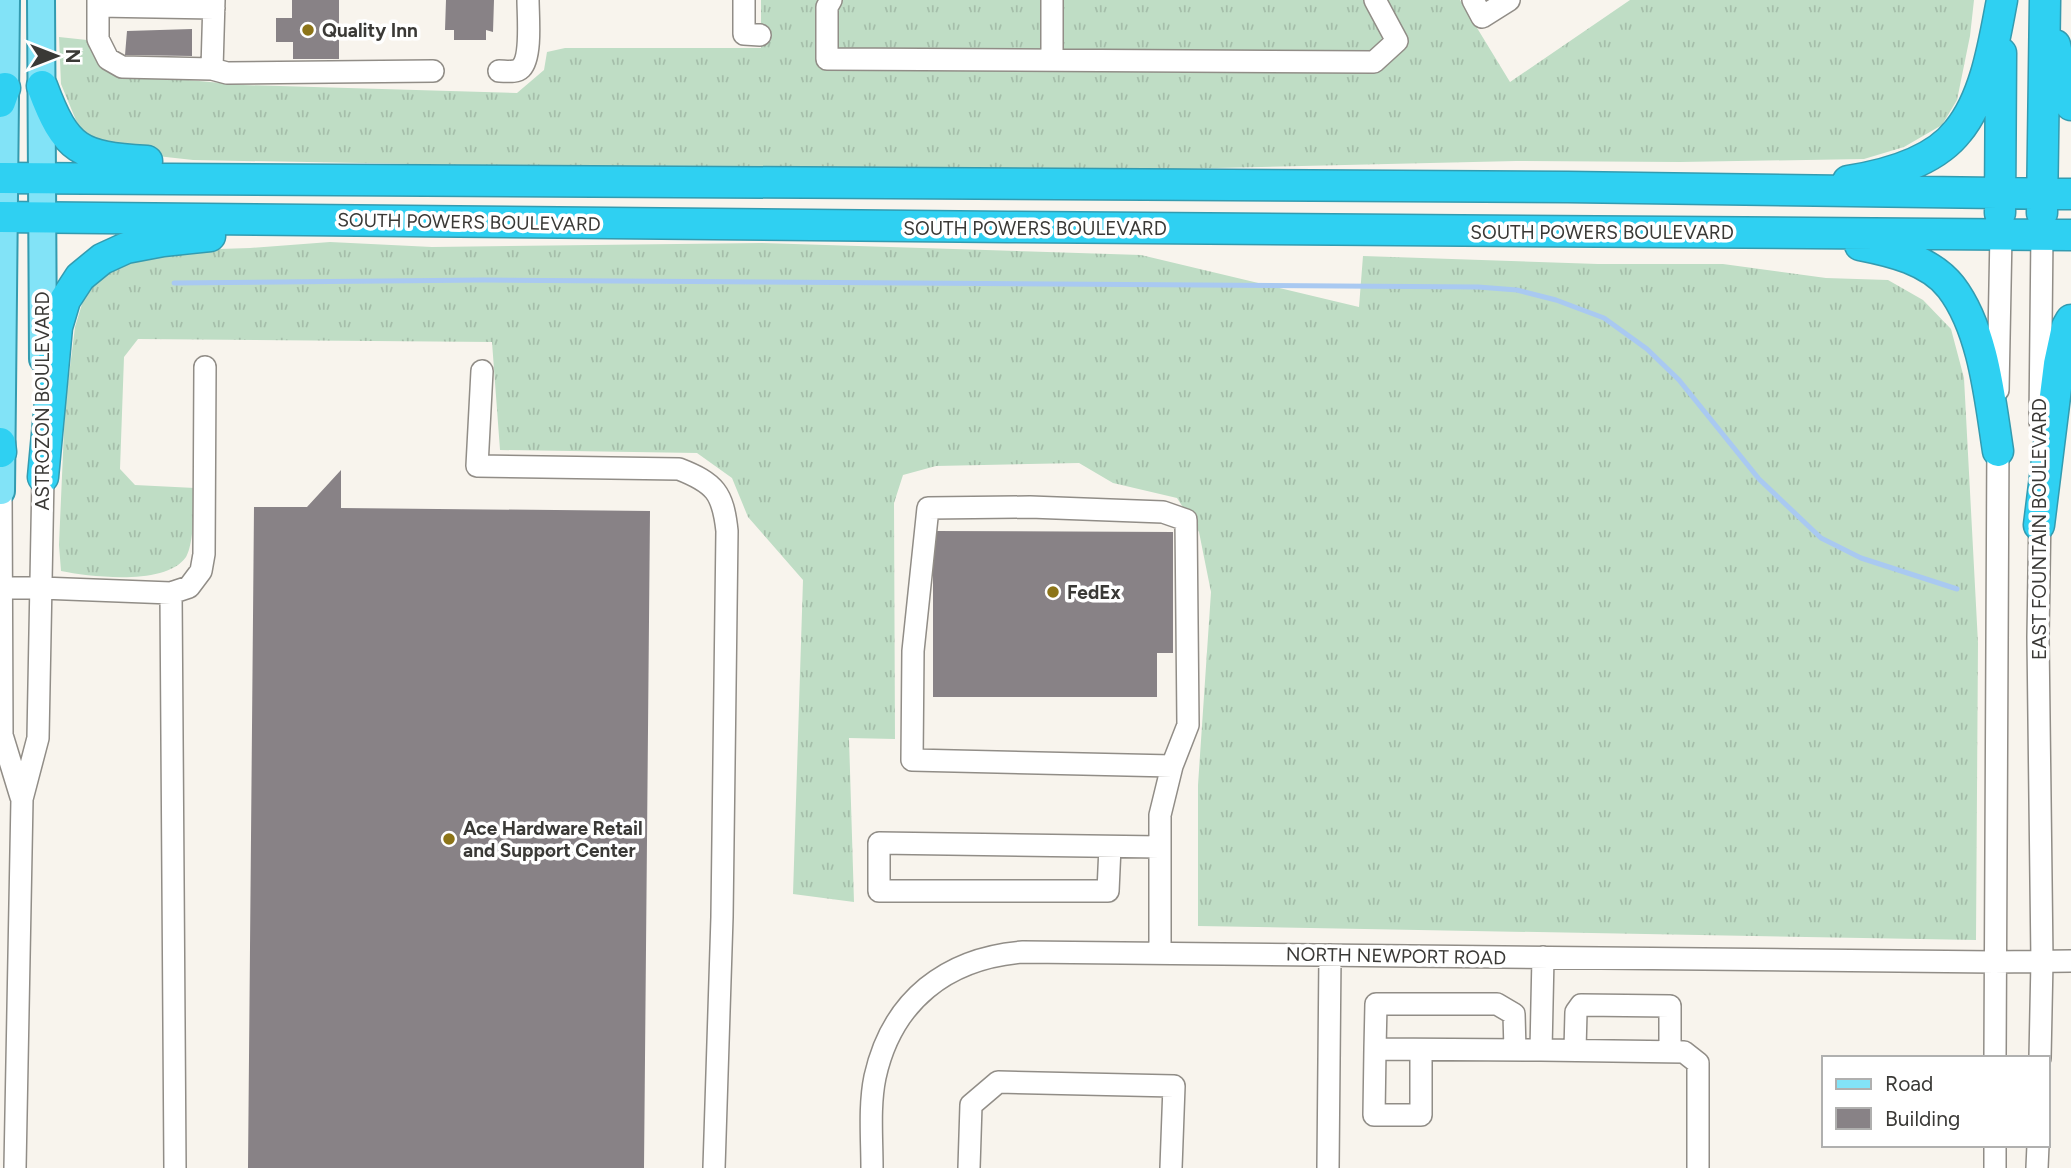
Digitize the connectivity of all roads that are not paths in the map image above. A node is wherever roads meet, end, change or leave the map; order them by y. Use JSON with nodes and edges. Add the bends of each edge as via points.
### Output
{"nodes":[{"id":1,"x":6,"y":0,"type":"edge"},
{"id":2,"x":41,"y":0,"type":"edge"},
{"id":3,"x":528,"y":0,"type":"edge"},
{"id":4,"x":744,"y":0,"type":"edge"},
{"id":5,"x":831,"y":0,"type":"edge"},
{"id":6,"x":1052,"y":0,"type":"edge"},
{"id":7,"x":1375,"y":0,"type":"edge"},
{"id":8,"x":1473,"y":0,"type":"edge"},
{"id":9,"x":1509,"y":0,"type":"edge"},
{"id":10,"x":2002,"y":0,"type":"edge"},
{"id":11,"x":2045,"y":0,"type":"edge"},
{"id":12,"x":98,"y":3,"type":"edge"},
{"id":13,"x":214,"y":4,"type":"edge"},
{"id":14,"x":760,"y":35,"type":"dead end"},
{"id":15,"x":1052,"y":60,"type":"junction"},
{"id":16,"x":212,"y":69,"type":"junction"},
{"id":17,"x":433,"y":71,"type":"dead end"},
{"id":18,"x":499,"y":71,"type":"dead end"},
{"id":19,"x":43,"y":86,"type":"junction"},
{"id":20,"x":2,"y":95,"type":"edge"},
{"id":21,"x":2071,"y":106,"type":"edge"},
{"id":22,"x":2,"y":178,"type":"edge"},
{"id":23,"x":43,"y":178,"type":"junction"},
{"id":24,"x":602,"y":180,"type":"junction"},
{"id":25,"x":1793,"y":191,"type":"junction"},
{"id":26,"x":2000,"y":194,"type":"junction"},
{"id":27,"x":2056,"y":194,"type":"edge"},
{"id":28,"x":1,"y":217,"type":"edge"},
{"id":29,"x":42,"y":218,"type":"junction"},
{"id":30,"x":443,"y":222,"type":"junction"},
{"id":31,"x":1794,"y":233,"type":"junction"},
{"id":32,"x":2001,"y":234,"type":"junction"},
{"id":33,"x":2056,"y":234,"type":"edge"},
{"id":34,"x":2071,"y":320,"type":"edge"},
{"id":35,"x":205,"y":367,"type":"dead end"},
{"id":36,"x":482,"y":371,"type":"dead end"},
{"id":37,"x":1,"y":447,"type":"edge"},
{"id":38,"x":1998,"y":452,"type":"junction"},
{"id":39,"x":43,"y":477,"type":"junction"},
{"id":40,"x":1,"y":491,"type":"edge"},
{"id":41,"x":2039,"y":525,"type":"junction"},
{"id":42,"x":1,"y":588,"type":"edge"},
{"id":43,"x":41,"y":588,"type":"junction"},
{"id":44,"x":171,"y":593,"type":"junction"},
{"id":45,"x":1172,"y":766,"type":"junction"},
{"id":46,"x":22,"y":799,"type":"junction"},
{"id":47,"x":1110,"y":847,"type":"junction"},
{"id":48,"x":1160,"y":847,"type":"junction"},
{"id":49,"x":9,"y":945,"type":"edge"},
{"id":50,"x":1160,"y":953,"type":"junction"},
{"id":51,"x":1330,"y":955,"type":"junction"},
{"id":52,"x":1543,"y":957,"type":"junction"},
{"id":53,"x":2042,"y":961,"type":"junction"},
{"id":54,"x":2071,"y":961,"type":"edge"},
{"id":55,"x":1994,"y":962,"type":"junction"},
{"id":56,"x":1375,"y":1049,"type":"junction"},
{"id":57,"x":1421,"y":1050,"type":"junction"},
{"id":58,"x":1515,"y":1050,"type":"junction"},
{"id":59,"x":1541,"y":1050,"type":"junction"},
{"id":60,"x":1575,"y":1050,"type":"junction"},
{"id":61,"x":1670,"y":1052,"type":"junction"},
{"id":62,"x":1995,"y":1056,"type":"edge"},
{"id":63,"x":2040,"y":1056,"type":"edge"},
{"id":64,"x":8,"y":1142,"type":"edge"},
{"id":65,"x":1995,"y":1147,"type":"edge"},
{"id":66,"x":2038,"y":1147,"type":"edge"},
{"id":67,"x":15,"y":1168,"type":"edge"},
{"id":68,"x":175,"y":1168,"type":"edge"},
{"id":69,"x":714,"y":1168,"type":"edge"},
{"id":70,"x":872,"y":1168,"type":"edge"},
{"id":71,"x":969,"y":1168,"type":"edge"},
{"id":72,"x":1171,"y":1168,"type":"edge"},
{"id":73,"x":1328,"y":1168,"type":"edge"},
{"id":74,"x":1698,"y":1168,"type":"edge"},
{"id":75,"x":1995,"y":1168,"type":"edge"},
{"id":76,"x":2038,"y":1168,"type":"edge"}],
"edges":[{"from":1,"to":20,"type":"main road","name":"ASTROZON BOULEVARD"},
{"from":2,"to":19,"type":"main road","name":"ASTROZON BOULEVARD"},
{"from":3,"to":18,"type":"street","via":[[523,67]]},
{"from":4,"to":14,"type":"street","via":[[744,34]]},
{"from":5,"to":15,"type":"street","via":[[827,7],[827,59]]},
{"from":6,"to":15,"type":"street"},
{"from":7,"to":15,"type":"street","via":[[1397,41],[1374,62]]},
{"from":8,"to":9,"type":"street","via":[[1482,17]]},
{"from":10,"to":25,"type":"highway","via":[[1986,73],[1970,112],[1947,142],[1898,168],[1864,179]]},
{"from":10,"to":26,"type":"highway"},
{"from":11,"to":21,"type":"highway"},
{"from":11,"to":27,"type":"highway","name":"EAST FOUNTAIN BOULEVARD"},
{"from":12,"to":13,"type":"street"},
{"from":12,"to":16,"type":"street","via":[[98,39],[108,58],[122,67]]},
{"from":13,"to":16,"type":"street"},
{"from":16,"to":17,"type":"street","via":[[227,73]]},
{"from":19,"to":23,"type":"main road","name":"ASTROZON BOULEVARD"},
{"from":19,"to":24,"type":"highway","via":[[52,112],[72,142],[90,154],[110,159]]},
{"from":20,"to":22,"type":"main road","name":"ASTROZON BOULEVARD"},
{"from":22,"to":23,"type":"highway","name":"SOUTH POWERS BOULEVARD"},
{"from":22,"to":28,"type":"main road","name":"ASTROZON BOULEVARD"},
{"from":23,"to":24,"type":"highway","name":"SOUTH POWERS BOULEVARD"},
{"from":23,"to":29,"type":"main road","name":"ASTROZON BOULEVARD"},
{"from":24,"to":25,"type":"highway","name":"SOUTH POWERS BOULEVARD"},
{"from":25,"to":26,"type":"highway","name":"SOUTH POWERS BOULEVARD"},
{"from":26,"to":27,"type":"highway","name":"SOUTH POWERS BOULEVARD"},
{"from":26,"to":32,"type":"highway"},
{"from":27,"to":33,"type":"highway","name":"EAST FOUNTAIN BOULEVARD"},
{"from":28,"to":29,"type":"highway","name":"SOUTH POWERS BOULEVARD"},
{"from":28,"to":37,"type":"main road","name":"ASTROZON BOULEVARD"},
{"from":29,"to":30,"type":"highway","name":"SOUTH POWERS BOULEVARD"},
{"from":29,"to":39,"type":"main road","name":"ASTROZON BOULEVARD"},
{"from":30,"to":31,"type":"highway","name":"SOUTH POWERS BOULEVARD"},
{"from":30,"to":39,"type":"highway","via":[[163,241],[126,248],[102,259],[80,277],[65,300],[57,327]]},
{"from":31,"to":32,"type":"highway","name":"SOUTH POWERS BOULEVARD"},
{"from":31,"to":38,"type":"highway","via":[[1908,257],[1950,286],[1976,340]]},
{"from":32,"to":33,"type":"highway","name":"SOUTH POWERS BOULEVARD"},
{"from":32,"to":38,"type":"street"},
{"from":33,"to":41,"type":"street","name":"EAST FOUNTAIN BOULEVARD"},
{"from":34,"to":41,"type":"highway","via":[[2059,364]]},
{"from":35,"to":44,"type":"street","via":[[204,554],[201,570],[189,587]]},
{"from":36,"to":69,"type":"street","via":[[477,466],[679,468],[713,486],[723,505],[727,545],[722,917]]},
{"from":37,"to":40,"type":"main road","name":"ASTROZON BOULEVARD"},
{"from":38,"to":55,"type":"street"},
{"from":39,"to":43,"type":"street","name":"ASTROZON BOULEVARD"},
{"from":40,"to":42,"type":"street","name":"ASTROZON BOULEVARD"},
{"from":41,"to":53,"type":"street","name":"EAST FOUNTAIN BOULEVARD"},
{"from":42,"to":43,"type":"street"},
{"from":42,"to":46,"type":"street","name":"ASTROZON BOULEVARD","via":[[2,735]]},
{"from":43,"to":44,"type":"street"},
{"from":43,"to":46,"type":"street","name":"ASTROZON BOULEVARD","via":[[38,738]]},
{"from":44,"to":68,"type":"street"},
{"from":45,"to":45,"type":"street","via":[[1188,725],[1186,520],[1163,512],[928,508],[913,651],[912,761]]},
{"from":45,"to":48,"type":"street","via":[[1160,815]]},
{"from":46,"to":49,"type":"street","name":"ASTROZON BOULEVARD"},
{"from":47,"to":47,"type":"street","via":[[878,843],[878,891],[1108,891]]},
{"from":47,"to":48,"type":"street"},
{"from":48,"to":50,"type":"street"},
{"from":49,"to":64,"type":"street","name":"ASTROZON BOULEVARD"},
{"from":50,"to":51,"type":"street","name":"NORTH NEWPORT ROAD"},
{"from":50,"to":70,"type":"street","name":"NORTH NEWPORT ROAD","via":[[1003,954],[960,966],[920,992],[891,1031],[874,1079]]},
{"from":51,"to":52,"type":"street","name":"NORTH NEWPORT ROAD"},
{"from":51,"to":73,"type":"street"},
{"from":52,"to":55,"type":"street","name":"NORTH NEWPORT ROAD"},
{"from":52,"to":59,"type":"street"},
{"from":53,"to":54,"type":"street","name":"NORTH NEWPORT ROAD"},
{"from":53,"to":55,"type":"street","name":"NORTH NEWPORT ROAD"},
{"from":53,"to":63,"type":"street","name":"EAST FOUNTAIN BOULEVARD"},
{"from":55,"to":62,"type":"street"},
{"from":56,"to":57,"type":"street"},
{"from":56,"to":57,"type":"street","via":[[1374,1115],[1421,1115]]},
{"from":56,"to":58,"type":"street","via":[[1376,1004],[1497,1004],[1514,1014]]},
{"from":57,"to":58,"type":"street"},
{"from":58,"to":59,"type":"street"},
{"from":59,"to":60,"type":"street"},
{"from":60,"to":61,"type":"street"},
{"from":60,"to":61,"type":"street","via":[[1576,1012],[1581,1005],[1670,1006]]},
{"from":61,"to":74,"type":"street","via":[[1684,1052],[1698,1063]]},
{"from":64,"to":67,"type":"street","name":"ASTROZON BOULEVARD"},
{"from":65,"to":75,"type":"street"},
{"from":66,"to":76,"type":"street"},
{"from":71,"to":72,"type":"street","via":[[971,1105],[998,1082],[1174,1086]]}]}
